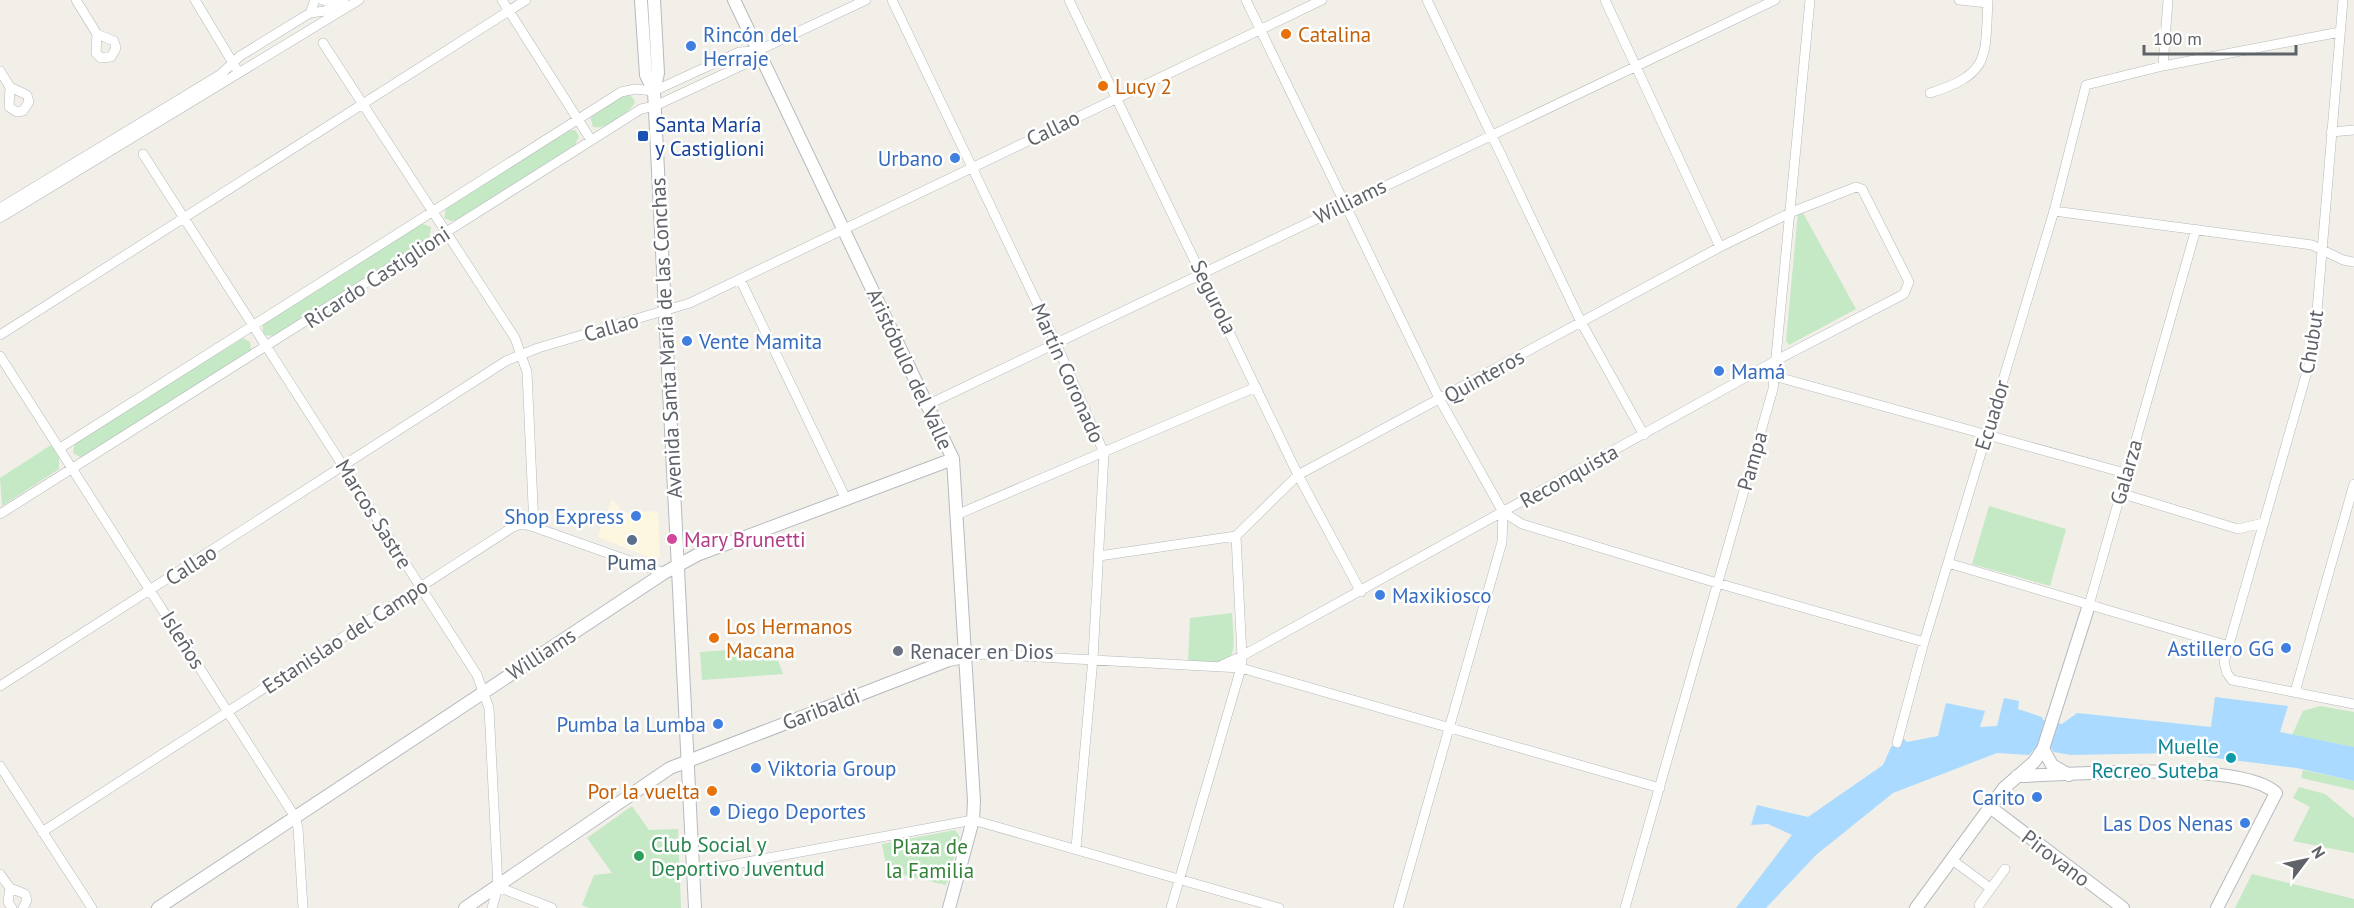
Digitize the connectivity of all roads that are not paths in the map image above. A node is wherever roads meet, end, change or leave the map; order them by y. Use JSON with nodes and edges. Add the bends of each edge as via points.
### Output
{"nodes":[{"id":1,"x":76,"y":0,"type":"edge"},
{"id":2,"x":195,"y":0,"type":"edge"},
{"id":3,"x":315,"y":0,"type":"edge"},
{"id":4,"x":322,"y":0,"type":"edge"},
{"id":5,"x":359,"y":0,"type":"edge"},
{"id":6,"x":502,"y":0,"type":"edge"},
{"id":7,"x":526,"y":0,"type":"edge"},
{"id":8,"x":641,"y":0,"type":"edge"},
{"id":9,"x":654,"y":0,"type":"edge"},
{"id":10,"x":734,"y":0,"type":"edge"},
{"id":11,"x":866,"y":0,"type":"edge"},
{"id":12,"x":892,"y":0,"type":"edge"},
{"id":13,"x":1069,"y":0,"type":"edge"},
{"id":14,"x":1246,"y":0,"type":"edge"},
{"id":15,"x":1322,"y":0,"type":"edge"},
{"id":16,"x":1427,"y":0,"type":"edge"},
{"id":17,"x":1605,"y":0,"type":"edge"},
{"id":18,"x":1774,"y":0,"type":"edge"},
{"id":19,"x":1810,"y":0,"type":"edge"},
{"id":20,"x":1959,"y":0,"type":"edge"},
{"id":21,"x":2168,"y":0,"type":"edge"},
{"id":22,"x":2343,"y":0,"type":"edge"},
{"id":23,"x":1988,"y":1,"type":"edge"},
{"id":24,"x":341,"y":2,"type":"edge"},
{"id":25,"x":509,"y":11,"type":"junction"},
{"id":26,"x":310,"y":13,"type":"junction"},
{"id":27,"x":327,"y":15,"type":"junction"},
{"id":28,"x":1260,"y":30,"type":"junction"},
{"id":29,"x":2340,"y":32,"type":"junction"},
{"id":30,"x":97,"y":34,"type":"dead end"},
{"id":31,"x":323,"y":43,"type":"dead end"},
{"id":32,"x":758,"y":51,"type":"junction"},
{"id":33,"x":232,"y":63,"type":"junction"},
{"id":34,"x":1636,"y":66,"type":"junction"},
{"id":35,"x":2163,"y":66,"type":"junction"},
{"id":36,"x":0,"y":71,"type":"edge"},
{"id":37,"x":239,"y":73,"type":"junction"},
{"id":38,"x":10,"y":87,"type":"dead end"},
{"id":39,"x":654,"y":91,"type":"junction"},
{"id":40,"x":1930,"y":93,"type":"dead end"},
{"id":41,"x":1115,"y":98,"type":"junction"},
{"id":42,"x":362,"y":104,"type":"junction"},
{"id":43,"x":655,"y":106,"type":"junction"},
{"id":44,"x":578,"y":119,"type":"junction"},
{"id":45,"x":2354,"y":130,"type":"edge"},
{"id":46,"x":2331,"y":132,"type":"junction"},
{"id":47,"x":1490,"y":134,"type":"junction"},
{"id":48,"x":591,"y":140,"type":"junction"},
{"id":49,"x":143,"y":154,"type":"dead end"},
{"id":50,"x":972,"y":167,"type":"junction"},
{"id":51,"x":1345,"y":203,"type":"junction"},
{"id":52,"x":0,"y":208,"type":"edge"},
{"id":53,"x":432,"y":212,"type":"junction"},
{"id":54,"x":1792,"y":212,"type":"junction"},
{"id":55,"x":2054,"y":212,"type":"junction"},
{"id":56,"x":184,"y":217,"type":"junction"},
{"id":57,"x":0,"y":218,"type":"edge"},
{"id":58,"x":844,"y":228,"type":"junction"},
{"id":59,"x":2196,"y":230,"type":"junction"},
{"id":60,"x":446,"y":233,"type":"junction"},
{"id":61,"x":1720,"y":247,"type":"junction"},
{"id":62,"x":2323,"y":250,"type":"junction"},
{"id":63,"x":2354,"y":262,"type":"edge"},
{"id":64,"x":1203,"y":272,"type":"junction"},
{"id":65,"x":740,"y":279,"type":"junction"},
{"id":66,"x":1909,"y":282,"type":"joint"},
{"id":67,"x":664,"y":311,"type":"junction"},
{"id":68,"x":1581,"y":322,"type":"junction"},
{"id":69,"x":254,"y":324,"type":"junction"},
{"id":70,"x":0,"y":335,"type":"edge"},
{"id":71,"x":1056,"y":343,"type":"junction"},
{"id":72,"x":268,"y":346,"type":"junction"},
{"id":73,"x":521,"y":355,"type":"junction"},
{"id":74,"x":0,"y":356,"type":"edge"},
{"id":75,"x":1776,"y":361,"type":"junction"},
{"id":76,"x":1774,"y":376,"type":"junction"},
{"id":77,"x":1257,"y":387,"type":"junction"},
{"id":78,"x":1440,"y":400,"type":"junction"},
{"id":79,"x":927,"y":405,"type":"junction"},
{"id":80,"x":1644,"y":435,"type":"junction"},
{"id":81,"x":1986,"y":435,"type":"junction"},
{"id":82,"x":60,"y":448,"type":"junction"},
{"id":83,"x":1104,"y":453,"type":"junction"},
{"id":84,"x":953,"y":459,"type":"junction"},
{"id":85,"x":344,"y":466,"type":"junction"},
{"id":86,"x":74,"y":468,"type":"junction"},
{"id":87,"x":2125,"y":473,"type":"junction"},
{"id":88,"x":1298,"y":475,"type":"junction"},
{"id":89,"x":2354,"y":484,"type":"edge"},
{"id":90,"x":2120,"y":494,"type":"junction"},
{"id":91,"x":846,"y":499,"type":"junction"},
{"id":92,"x":1503,"y":512,"type":"junction"},
{"id":93,"x":0,"y":514,"type":"edge"},
{"id":94,"x":956,"y":515,"type":"junction"},
{"id":95,"x":2264,"y":524,"type":"junction"},
{"id":96,"x":534,"y":527,"type":"junction"},
{"id":97,"x":1236,"y":536,"type":"junction"},
{"id":98,"x":1099,"y":556,"type":"junction"},
{"id":99,"x":1948,"y":563,"type":"junction"},
{"id":100,"x":677,"y":567,"type":"junction"},
{"id":101,"x":664,"y":573,"type":"junction"},
{"id":102,"x":1717,"y":584,"type":"junction"},
{"id":103,"x":420,"y":587,"type":"junction"},
{"id":104,"x":151,"y":590,"type":"junction"},
{"id":105,"x":1361,"y":592,"type":"junction"},
{"id":106,"x":2089,"y":605,"type":"junction"},
{"id":107,"x":1924,"y":642,"type":"junction"},
{"id":108,"x":2229,"y":646,"type":"junction"},
{"id":109,"x":1242,"y":656,"type":"junction"},
{"id":110,"x":964,"y":657,"type":"junction"},
{"id":111,"x":1093,"y":658,"type":"junction"},
{"id":112,"x":1222,"y":665,"type":"junction"},
{"id":113,"x":1240,"y":668,"type":"junction"},
{"id":114,"x":0,"y":686,"type":"edge"},
{"id":115,"x":484,"y":692,"type":"junction"},
{"id":116,"x":2295,"y":692,"type":"junction"},
{"id":117,"x":2354,"y":704,"type":"edge"},
{"id":118,"x":228,"y":711,"type":"junction"},
{"id":119,"x":1451,"y":727,"type":"junction"},
{"id":120,"x":1897,"y":743,"type":"dead end"},
{"id":121,"x":2043,"y":749,"type":"junction"},
{"id":122,"x":688,"y":761,"type":"junction"},
{"id":123,"x":0,"y":766,"type":"edge"},
{"id":124,"x":2068,"y":775,"type":"junction"},
{"id":125,"x":2017,"y":776,"type":"junction"},
{"id":126,"x":1660,"y":788,"type":"junction"},
{"id":127,"x":1990,"y":807,"type":"junction"},
{"id":128,"x":295,"y":817,"type":"junction"},
{"id":129,"x":973,"y":820,"type":"junction"},
{"id":130,"x":42,"y":832,"type":"junction"},
{"id":131,"x":1076,"y":848,"type":"junction"},
{"id":132,"x":1951,"y":859,"type":"junction"},
{"id":133,"x":2005,"y":869,"type":"dead end"},
{"id":134,"x":693,"y":872,"type":"junction"},
{"id":135,"x":0,"y":874,"type":"edge"},
{"id":136,"x":1178,"y":879,"type":"junction"},
{"id":137,"x":498,"y":887,"type":"junction"},
{"id":138,"x":10,"y":888,"type":"junction"},
{"id":139,"x":1990,"y":888,"type":"junction"},
{"id":140,"x":1979,"y":905,"type":"dead end"},
{"id":141,"x":12,"y":908,"type":"edge"},
{"id":142,"x":23,"y":908,"type":"edge"},
{"id":143,"x":92,"y":908,"type":"edge"},
{"id":144,"x":158,"y":908,"type":"edge"},
{"id":145,"x":303,"y":908,"type":"edge"},
{"id":146,"x":465,"y":908,"type":"edge"},
{"id":147,"x":492,"y":908,"type":"edge"},
{"id":148,"x":552,"y":908,"type":"edge"},
{"id":149,"x":695,"y":908,"type":"edge"},
{"id":150,"x":949,"y":908,"type":"edge"},
{"id":151,"x":1171,"y":908,"type":"edge"},
{"id":152,"x":1279,"y":908,"type":"edge"},
{"id":153,"x":1398,"y":908,"type":"edge"},
{"id":154,"x":1625,"y":908,"type":"edge"},
{"id":155,"x":1916,"y":908,"type":"edge"},
{"id":156,"x":2123,"y":908,"type":"edge"},
{"id":157,"x":2217,"y":908,"type":"edge"}],
"edges":[{"from":1,"to":30,"type":"street"},
{"from":2,"to":33,"type":"street"},
{"from":3,"to":26,"type":"street"},
{"from":4,"to":24,"type":"street"},
{"from":5,"to":27,"type":"street"},
{"from":6,"to":25,"type":"street"},
{"from":7,"to":25,"type":"street"},
{"from":8,"to":39,"type":"street","name":"Avenida Santa María de las Conchas","via":[[646,75]]},
{"from":9,"to":39,"type":"street","name":"Avenida Santa María de las Conchas","via":[[658,73]]},
{"from":10,"to":32,"type":"street","name":"Aristóbulo del Valle"},
{"from":11,"to":32,"type":"street","name":"Ricardo Castiglioni"},
{"from":12,"to":50,"type":"street","name":"Martín Coronado"},
{"from":13,"to":41,"type":"street","name":"Segurola"},
{"from":14,"to":28,"type":"street"},
{"from":15,"to":28,"type":"street","name":"Callao"},
{"from":16,"to":47,"type":"street"},
{"from":17,"to":34,"type":"street"},
{"from":18,"to":34,"type":"street","name":"Williams"},
{"from":19,"to":54,"type":"street","name":"Pampa"},
{"from":20,"to":23,"type":"street"},
{"from":21,"to":35,"type":"street"},
{"from":22,"to":29,"type":"street","name":"Chubut"},
{"from":23,"to":40,"type":"street","via":[[1986,47],[1980,63],[1958,85]]},
{"from":24,"to":27,"type":"street"},
{"from":25,"to":42,"type":"street"},
{"from":25,"to":44,"type":"street"},
{"from":26,"to":27,"type":"street"},
{"from":26,"to":33,"type":"street"},
{"from":27,"to":37,"type":"street"},
{"from":28,"to":41,"type":"street","name":"Callao"},
{"from":28,"to":51,"type":"street"},
{"from":29,"to":35,"type":"street"},
{"from":29,"to":46,"type":"street","name":"Chubut"},
{"from":31,"to":42,"type":"street"},
{"from":32,"to":39,"type":"street","name":"Ricardo Castiglioni","via":[[739,52]]},
{"from":32,"to":43,"type":"street","name":"Ricardo Castiglioni","via":[[745,64]]},
{"from":32,"to":58,"type":"street","name":"Aristóbulo del Valle"},
{"from":33,"to":37,"type":"street"},
{"from":33,"to":52,"type":"street","via":[[221,74]]},
{"from":34,"to":47,"type":"street","name":"Williams"},
{"from":34,"to":61,"type":"street"},
{"from":35,"to":55,"type":"street","name":"Ecuador","via":[[2086,86]]},
{"from":36,"to":38,"type":"street"},
{"from":37,"to":57,"type":"street"},
{"from":39,"to":43,"type":"street","name":"Avenida Santa María de las Conchas"},
{"from":39,"to":44,"type":"street","name":"Ricardo Castiglioni","via":[[621,92]]},
{"from":41,"to":50,"type":"street","name":"Callao"},
{"from":41,"to":64,"type":"street","name":"Segurola"},
{"from":42,"to":53,"type":"street"},
{"from":42,"to":56,"type":"street"},
{"from":43,"to":48,"type":"street","name":"Ricardo Castiglioni","via":[[641,109]]},
{"from":43,"to":67,"type":"street","name":"Avenida Santa María de las Conchas"},
{"from":44,"to":48,"type":"street"},
{"from":44,"to":53,"type":"street","name":"Ricardo Castiglioni"},
{"from":45,"to":46,"type":"street"},
{"from":46,"to":62,"type":"street","name":"Chubut"},
{"from":47,"to":51,"type":"street","name":"Williams"},
{"from":47,"to":68,"type":"street"},
{"from":48,"to":60,"type":"street","name":"Ricardo Castiglioni"},
{"from":49,"to":56,"type":"street","name":"Marcos Sastre"},
{"from":50,"to":58,"type":"street","name":"Callao"},
{"from":50,"to":71,"type":"street","name":"Martín Coronado"},
{"from":51,"to":64,"type":"street","name":"Williams"},
{"from":51,"to":78,"type":"street"},
{"from":53,"to":60,"type":"street"},
{"from":53,"to":69,"type":"street","name":"Ricardo Castiglioni"},
{"from":54,"to":61,"type":"street","name":"Quinteros"},
{"from":54,"to":66,"type":"street","name":"Quinteros","via":[[1856,187],[1862,189]]},
{"from":54,"to":75,"type":"street","name":"Pampa"},
{"from":55,"to":59,"type":"street"},
{"from":55,"to":81,"type":"street","name":"Ecuador"},
{"from":56,"to":69,"type":"street","name":"Marcos Sastre"},
{"from":56,"to":70,"type":"street"},
{"from":58,"to":65,"type":"street","name":"Callao"},
{"from":58,"to":79,"type":"street","name":"Aristóbulo del Valle"},
{"from":59,"to":62,"type":"street","via":[[2312,245]]},
{"from":59,"to":87,"type":"street","name":"Galarza"},
{"from":60,"to":72,"type":"street","name":"Ricardo Castiglioni"},
{"from":60,"to":73,"type":"street","via":[[515,338]]},
{"from":61,"to":68,"type":"street","name":"Quinteros"},
{"from":62,"to":63,"type":"street"},
{"from":62,"to":95,"type":"street","name":"Chubut","via":[[2309,370]]},
{"from":64,"to":71,"type":"street","name":"Williams"},
{"from":64,"to":77,"type":"street","name":"Segurola"},
{"from":65,"to":67,"type":"street","name":"Callao"},
{"from":65,"to":91,"type":"street"},
{"from":66,"to":75,"type":"street","name":"Reconquista","via":[[1904,294]]},
{"from":67,"to":73,"type":"street","name":"Callao"},
{"from":67,"to":100,"type":"street","name":"Avenida Santa María de las Conchas"},
{"from":68,"to":78,"type":"street","name":"Quinteros"},
{"from":68,"to":80,"type":"street"},
{"from":69,"to":72,"type":"street","name":"Marcos Sastre"},
{"from":69,"to":82,"type":"street","name":"Ricardo Castiglioni"},
{"from":71,"to":79,"type":"street","name":"Williams"},
{"from":71,"to":83,"type":"street","name":"Martín Coronado"},
{"from":72,"to":85,"type":"street","name":"Marcos Sastre"},
{"from":72,"to":86,"type":"street","name":"Ricardo Castiglioni"},
{"from":73,"to":85,"type":"street","name":"Callao"},
{"from":73,"to":96,"type":"street","via":[[526,372]]},
{"from":74,"to":82,"type":"street","name":"Isleños"},
{"from":75,"to":76,"type":"street","name":"Pampa"},
{"from":75,"to":80,"type":"street","name":"Reconquista"},
{"from":76,"to":81,"type":"street"},
{"from":76,"to":102,"type":"street","name":"Pampa"},
{"from":77,"to":83,"type":"street"},
{"from":77,"to":88,"type":"street","name":"Segurola"},
{"from":78,"to":88,"type":"street","name":"Quinteros"},
{"from":78,"to":92,"type":"street"},
{"from":79,"to":84,"type":"street","name":"Aristóbulo del Valle"},
{"from":80,"to":92,"type":"street","name":"Reconquista"},
{"from":81,"to":87,"type":"street"},
{"from":81,"to":99,"type":"street","name":"Ecuador"},
{"from":82,"to":86,"type":"street","name":"Isleños"},
{"from":83,"to":94,"type":"street"},
{"from":83,"to":98,"type":"street","name":"Martín Coronado"},
{"from":84,"to":91,"type":"street","name":"Williams"},
{"from":84,"to":94,"type":"street","name":"Aristóbulo del Valle"},
{"from":85,"to":103,"type":"street","name":"Marcos Sastre"},
{"from":85,"to":104,"type":"street","name":"Callao"},
{"from":86,"to":93,"type":"street","name":"Ricardo Castiglioni"},
{"from":86,"to":104,"type":"street","name":"Isleños"},
{"from":87,"to":90,"type":"street","name":"Galarza"},
{"from":88,"to":97,"type":"street","name":"Quinteros"},
{"from":88,"to":105,"type":"street","name":"Segurola"},
{"from":89,"to":116,"type":"street"},
{"from":90,"to":95,"type":"street","via":[[2238,529]]},
{"from":90,"to":106,"type":"street","name":"Galarza"},
{"from":91,"to":100,"type":"street","name":"Williams","via":[[697,555]]},
{"from":92,"to":102,"type":"street","via":[[1522,524]]},
{"from":92,"to":105,"type":"street","name":"Reconquista"},
{"from":92,"to":119,"type":"street","via":[[1502,542]]},
{"from":94,"to":110,"type":"street","name":"Aristóbulo del Valle"},
{"from":95,"to":108,"type":"street","name":"Chubut"},
{"from":96,"to":101,"type":"street","name":"Estanislao del Campo"},
{"from":96,"to":103,"type":"street","name":"Estanislao del Campo","via":[[513,527]]},
{"from":97,"to":98,"type":"street"},
{"from":97,"to":109,"type":"street"},
{"from":98,"to":111,"type":"street","name":"Martín Coronado"},
{"from":99,"to":106,"type":"street"},
{"from":99,"to":107,"type":"street","name":"Ecuador"},
{"from":100,"to":101,"type":"street","name":"Williams"},
{"from":100,"to":122,"type":"street","name":"Avenida Santa María de las Conchas"},
{"from":101,"to":115,"type":"street","name":"Williams"},
{"from":102,"to":107,"type":"street"},
{"from":102,"to":126,"type":"street","name":"Pampa"},
{"from":103,"to":115,"type":"street","name":"Marcos Sastre"},
{"from":103,"to":118,"type":"street","name":"Estanislao del Campo"},
{"from":104,"to":114,"type":"street","name":"Callao"},
{"from":104,"to":118,"type":"street","name":"Isleños"},
{"from":105,"to":109,"type":"street","name":"Reconquista"},
{"from":106,"to":108,"type":"street"},
{"from":106,"to":121,"type":"street","name":"Galarza"},
{"from":107,"to":120,"type":"street","name":"Ecuador"},
{"from":108,"to":116,"type":"street","name":"Chubut","via":[[2224,662],[2232,680]]},
{"from":109,"to":112,"type":"street","name":"Reconquista"},
{"from":109,"to":113,"type":"street"},
{"from":110,"to":111,"type":"street","name":"Garibaldi","via":[[984,654]]},
{"from":110,"to":122,"type":"street","name":"Garibaldi"},
{"from":110,"to":129,"type":"street","name":"Aristóbulo del Valle"},
{"from":111,"to":112,"type":"street","name":"Garibaldi"},
{"from":111,"to":131,"type":"street","name":"Martín Coronado"},
{"from":112,"to":113,"type":"street","name":"Garibaldi"},
{"from":113,"to":119,"type":"street","name":"Garibaldi"},
{"from":113,"to":136,"type":"street"},
{"from":115,"to":128,"type":"street","name":"Williams"},
{"from":115,"to":137,"type":"street","name":"Marcos Sastre","via":[[489,708]]},
{"from":116,"to":117,"type":"street"},
{"from":118,"to":128,"type":"street","name":"Isleños"},
{"from":118,"to":130,"type":"street","name":"Estanislao del Campo"},
{"from":119,"to":126,"type":"street","name":"Garibaldi"},
{"from":119,"to":153,"type":"street"},
{"from":121,"to":124,"type":"street","via":[[2052,765]]},
{"from":121,"to":125,"type":"street"},
{"from":122,"to":134,"type":"street","name":"Avenida Santa María de las Conchas"},
{"from":122,"to":137,"type":"street","name":"Garibaldi","via":[[670,768]]},
{"from":123,"to":130,"type":"street"},
{"from":124,"to":125,"type":"street"},
{"from":124,"to":157,"type":"street","via":[[2189,773],[2257,781],[2276,793]]},
{"from":125,"to":127,"type":"street"},
{"from":126,"to":154,"type":"street","name":"Pampa"},
{"from":127,"to":132,"type":"street"},
{"from":127,"to":156,"type":"street","name":"Pirovano"},
{"from":128,"to":144,"type":"street","name":"Williams"},
{"from":128,"to":145,"type":"street","name":"Isleños"},
{"from":129,"to":131,"type":"street"},
{"from":129,"to":134,"type":"street"},
{"from":129,"to":150,"type":"street","name":"Aristóbulo del Valle"},
{"from":130,"to":143,"type":"street"},
{"from":131,"to":136,"type":"street"},
{"from":132,"to":139,"type":"street"},
{"from":132,"to":155,"type":"street"},
{"from":133,"to":139,"type":"street"},
{"from":134,"to":149,"type":"street","name":"Avenida Santa María de las Conchas"},
{"from":135,"to":138,"type":"street"},
{"from":136,"to":151,"type":"street"},
{"from":136,"to":152,"type":"street"},
{"from":137,"to":146,"type":"street","name":"Garibaldi"},
{"from":137,"to":147,"type":"street","name":"Marcos Sastre"},
{"from":137,"to":148,"type":"street"},
{"from":138,"to":141,"type":"street","via":[[8,902]]},
{"from":138,"to":142,"type":"street","via":[[25,894]]},
{"from":139,"to":140,"type":"street"}]}
